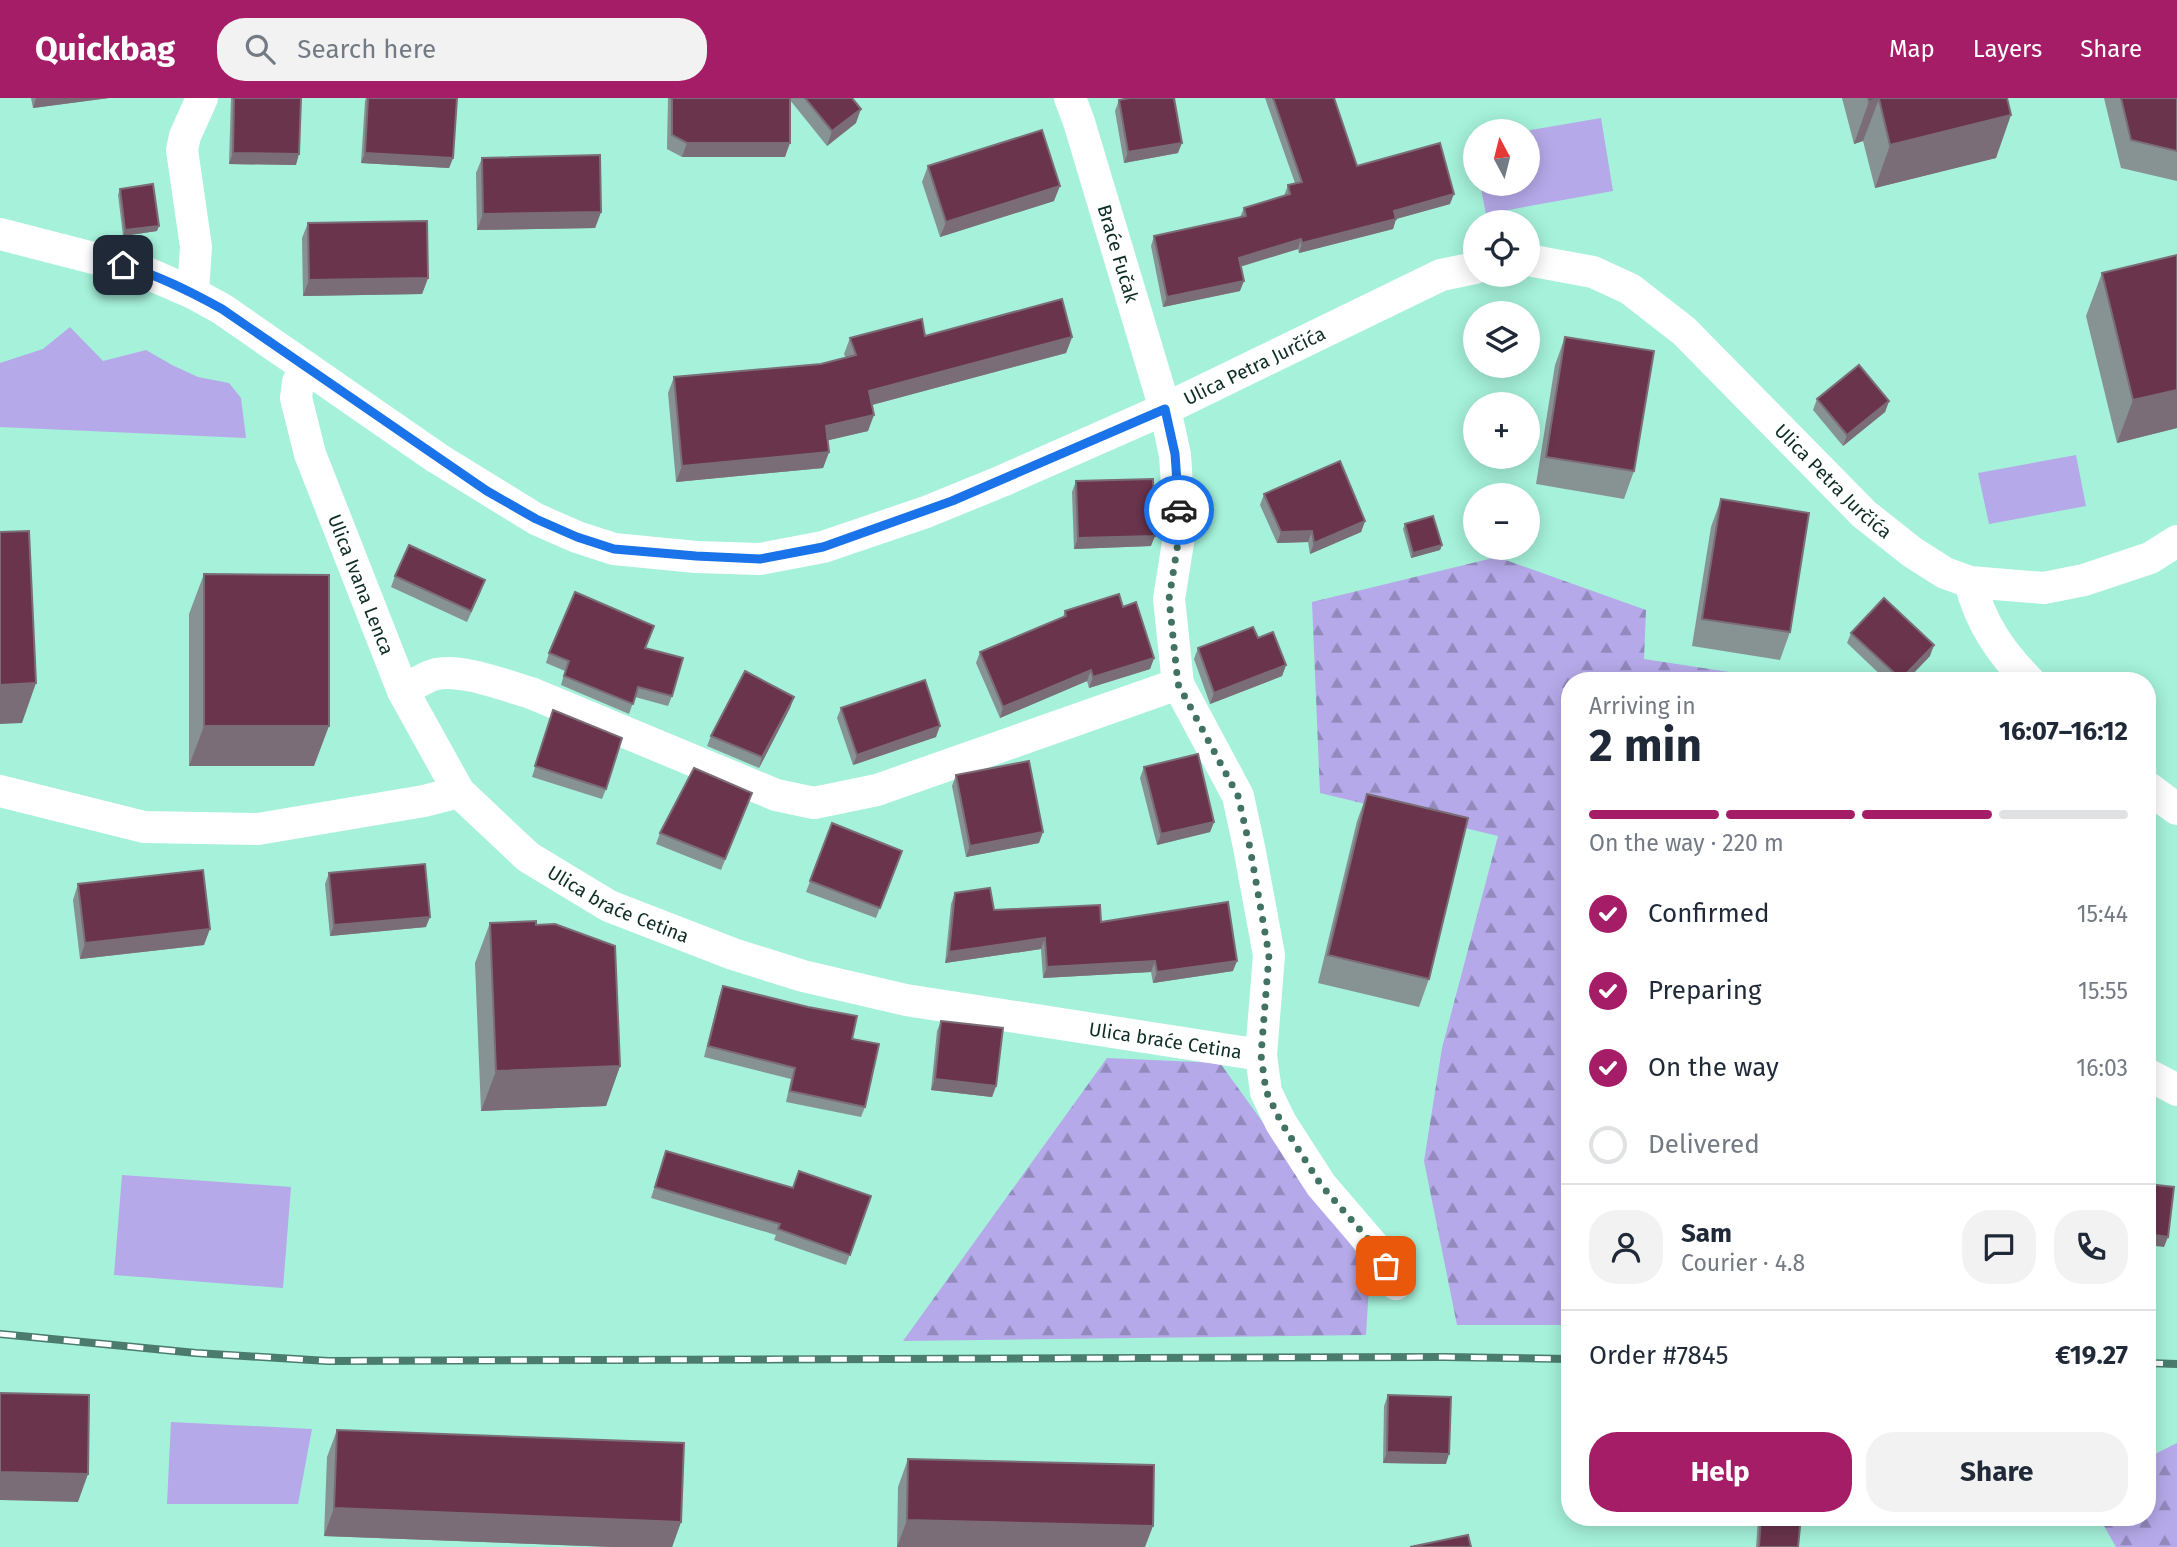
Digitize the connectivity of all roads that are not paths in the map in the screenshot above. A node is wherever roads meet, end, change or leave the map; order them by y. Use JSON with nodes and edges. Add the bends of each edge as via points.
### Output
{"nodes":[{"id":1,"x":202,"y":98,"type":"edge"},
{"id":2,"x":1070,"y":98,"type":"edge"},
{"id":3,"x":0,"y":234,"type":"edge"},
{"id":4,"x":1540,"y":262,"type":"edge"},
{"id":5,"x":1463,"y":270,"type":"edge"},
{"id":6,"x":193,"y":293,"type":"junction"},
{"id":7,"x":306,"y":367,"type":"junction"},
{"id":8,"x":1165,"y":409,"type":"junction"},
{"id":9,"x":2177,"y":541,"type":"edge"},
{"id":10,"x":1970,"y":582,"type":"junction"},
{"id":11,"x":2014,"y":672,"type":"edge"},
{"id":12,"x":1178,"y":684,"type":"junction"},
{"id":13,"x":403,"y":691,"type":"junction"},
{"id":14,"x":0,"y":791,"type":"edge"},
{"id":15,"x":459,"y":792,"type":"junction"},
{"id":16,"x":2156,"y":794,"type":"edge"},
{"id":17,"x":2177,"y":809,"type":"edge"},
{"id":18,"x":1261,"y":1055,"type":"junction"},
{"id":19,"x":2156,"y":1079,"type":"edge"},
{"id":20,"x":2177,"y":1090,"type":"edge"},
{"id":21,"x":1396,"y":1284,"type":"dead end"}],
"edges":[{"from":1,"to":6,"type":"street","via":[[182,150],[196,247]]},
{"from":2,"to":8,"type":"street","name":"Braće Fučak"},
{"from":3,"to":6,"type":"street","name":"Ulica Petra Jurčića","via":[[140,270]]},
{"from":4,"to":10,"type":"street","name":"Ulica Petra Jurčića","via":[[1593,272],[1630,289],[1684,331],[1864,514],[1912,552]]},
{"from":5,"to":8,"type":"street","name":"Ulica Petra Jurčića","via":[[1441,275]]},
{"from":6,"to":7,"type":"street","name":"Ulica Petra Jurčića"},
{"from":7,"to":8,"type":"street","name":"Ulica Petra Jurčića","via":[[437,458],[536,519],[614,549],[696,556],[760,559],[823,547],[964,496]]},
{"from":7,"to":13,"type":"street","name":"Ulica Ivana Lenca","via":[[296,398],[310,454]]},
{"from":8,"to":12,"type":"street","name":"Braće Fučak","via":[[1175,454],[1180,530],[1169,599]]},
{"from":9,"to":10,"type":"street","name":"Ulica Petra Jurčića","via":[[2150,558],[2057,586]]},
{"from":10,"to":11,"type":"street","via":[[1990,636]]},
{"from":12,"to":13,"type":"street","via":[[877,790],[814,803],[776,795],[531,693],[490,681],[433,674]]},
{"from":12,"to":18,"type":"street","via":[[1238,796],[1269,955]]},
{"from":13,"to":15,"type":"street","name":"Ulica Ivana Lenca"},
{"from":14,"to":15,"type":"street","via":[[144,827],[258,829]]},
{"from":15,"to":18,"type":"street","name":"Ulica braće Cetina","via":[[528,858],[568,883],[609,905],[733,954],[906,1000]]},
{"from":16,"to":17,"type":"street"},
{"from":18,"to":21,"type":"street","via":[[1266,1091],[1281,1122],[1321,1185],[1376,1248]]},
{"from":19,"to":20,"type":"street"}]}
